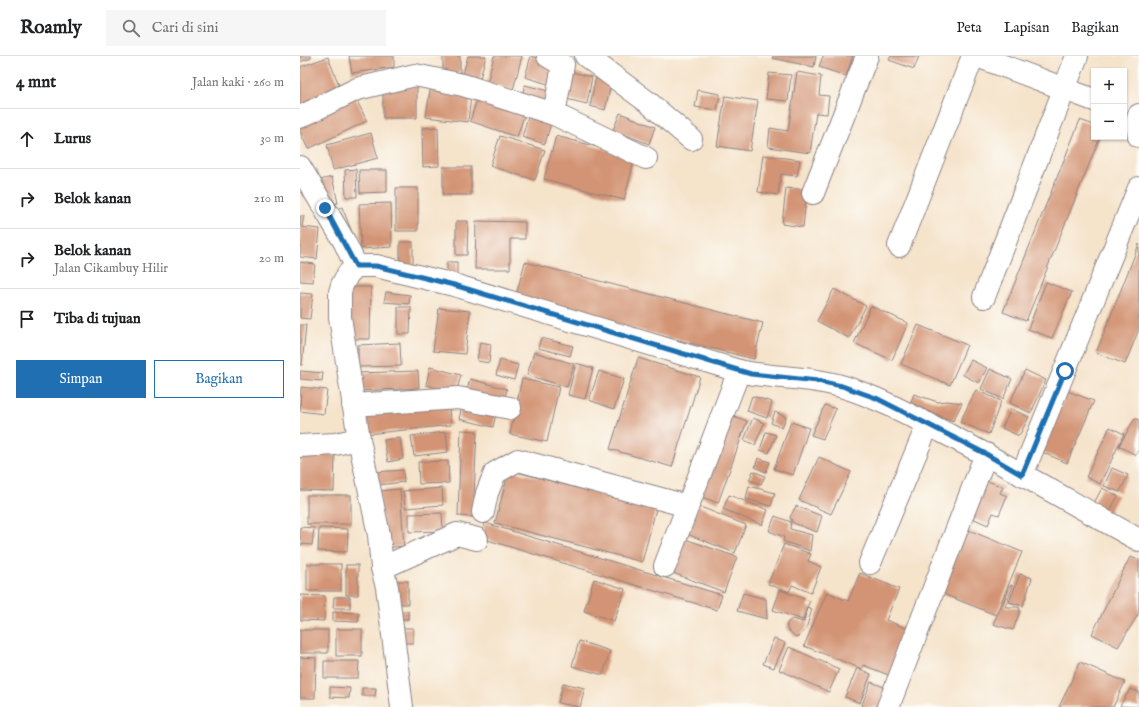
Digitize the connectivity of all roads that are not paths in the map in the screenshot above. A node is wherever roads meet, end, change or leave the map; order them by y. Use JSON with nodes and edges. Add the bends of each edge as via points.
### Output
{"nodes":[{"id":1,"x":548,"y":56,"type":"edge"},
{"id":2,"x":586,"y":56,"type":"edge"},
{"id":3,"x":867,"y":56,"type":"edge"},
{"id":4,"x":974,"y":56,"type":"edge"},
{"id":5,"x":977,"y":56,"type":"edge"},
{"id":6,"x":1077,"y":56,"type":"edge"},
{"id":7,"x":1064,"y":88,"type":"junction"},
{"id":8,"x":1091,"y":99,"type":"edge"},
{"id":9,"x":554,"y":114,"type":"junction"},
{"id":10,"x":300,"y":117,"type":"edge"},
{"id":11,"x":691,"y":139,"type":"dead end"},
{"id":12,"x":646,"y":158,"type":"dead end"},
{"id":13,"x":300,"y":167,"type":"edge"},
{"id":14,"x":1139,"y":188,"type":"edge"},
{"id":15,"x":813,"y":193,"type":"dead end"},
{"id":16,"x":900,"y":246,"type":"dead end"},
{"id":17,"x":356,"y":266,"type":"junction"},
{"id":18,"x":984,"y":297,"type":"dead end"},
{"id":19,"x":739,"y":371,"type":"junction"},
{"id":20,"x":353,"y":404,"type":"junction"},
{"id":21,"x":510,"y":408,"type":"dead end"},
{"id":22,"x":928,"y":424,"type":"junction"},
{"id":23,"x":359,"y":439,"type":"junction"},
{"id":24,"x":300,"y":446,"type":"edge"},
{"id":25,"x":986,"y":454,"type":"junction"},
{"id":26,"x":1022,"y":475,"type":"junction"},
{"id":27,"x":687,"y":506,"type":"junction"},
{"id":28,"x":483,"y":512,"type":"dead end"},
{"id":29,"x":477,"y":539,"type":"dead end"},
{"id":30,"x":1139,"y":540,"type":"edge"},
{"id":31,"x":870,"y":563,"type":"dead end"},
{"id":32,"x":665,"y":566,"type":"dead end"},
{"id":33,"x":382,"y":568,"type":"junction"},
{"id":34,"x":402,"y":707,"type":"edge"},
{"id":35,"x":888,"y":707,"type":"edge"}],
"edges":[{"from":1,"to":9,"type":"street","via":[[563,66]]},
{"from":2,"to":11,"type":"street","via":[[649,103]]},
{"from":3,"to":15,"type":"street"},
{"from":4,"to":16,"type":"street"},
{"from":5,"to":7,"type":"street"},
{"from":6,"to":7,"type":"street"},
{"from":7,"to":8,"type":"street"},
{"from":7,"to":18,"type":"street"},
{"from":9,"to":10,"type":"street","via":[[463,85],[415,74],[357,89]]},
{"from":9,"to":12,"type":"street"},
{"from":13,"to":17,"type":"street"},
{"from":14,"to":26,"type":"street"},
{"from":17,"to":19,"type":"street","via":[[376,266],[447,283]]},
{"from":17,"to":20,"type":"street","via":[[348,274],[340,292],[340,317]]},
{"from":19,"to":22,"type":"street","via":[[842,386],[876,398]]},
{"from":19,"to":27,"type":"street"},
{"from":20,"to":21,"type":"street","via":[[458,398]]},
{"from":20,"to":23,"type":"street"},
{"from":22,"to":25,"type":"street"},
{"from":22,"to":31,"type":"street"},
{"from":23,"to":24,"type":"street","via":[[335,444]]},
{"from":23,"to":33,"type":"street","via":[[379,535]]},
{"from":25,"to":26,"type":"street"},
{"from":25,"to":35,"type":"street"},
{"from":26,"to":30,"type":"street"},
{"from":27,"to":28,"type":"street","via":[[518,460],[495,472]]},
{"from":27,"to":32,"type":"street"},
{"from":29,"to":33,"type":"street","via":[[457,534]]},
{"from":33,"to":34,"type":"street","via":[[387,587]]}]}
